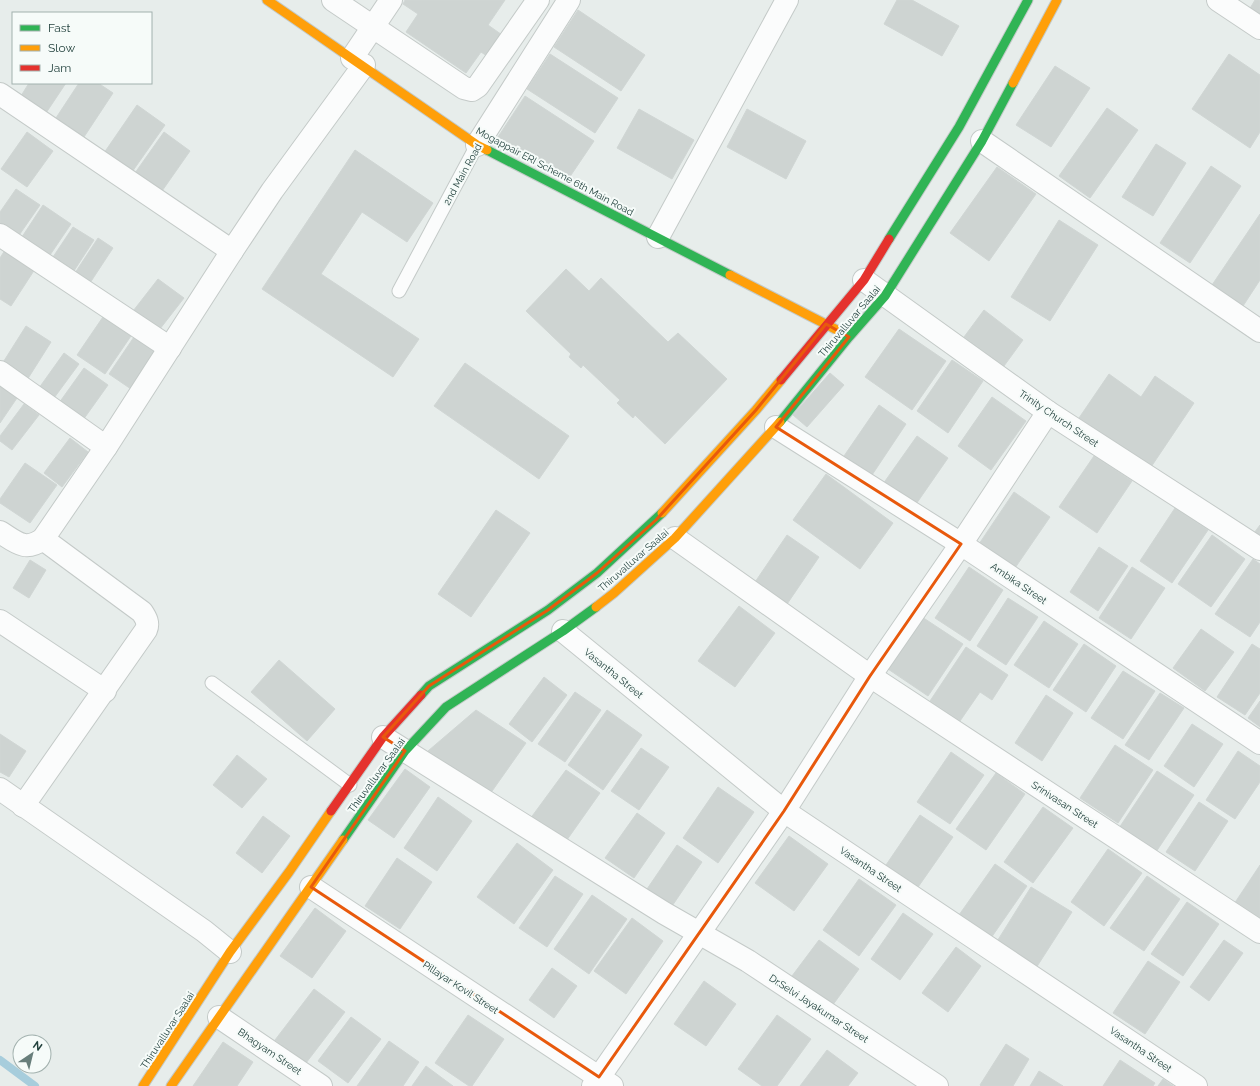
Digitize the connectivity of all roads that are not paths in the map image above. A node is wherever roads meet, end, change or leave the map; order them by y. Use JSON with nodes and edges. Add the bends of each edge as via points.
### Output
{"nodes":[{"id":1,"x":267,"y":0,"type":"edge"},
{"id":2,"x":333,"y":0,"type":"edge"},
{"id":3,"x":391,"y":0,"type":"edge"},
{"id":4,"x":538,"y":0,"type":"edge"},
{"id":5,"x":569,"y":0,"type":"edge"},
{"id":6,"x":787,"y":0,"type":"edge"},
{"id":7,"x":1028,"y":0,"type":"edge"},
{"id":8,"x":1057,"y":0,"type":"edge"},
{"id":9,"x":1218,"y":0,"type":"edge"},
{"id":10,"x":373,"y":26,"type":"junction"},
{"id":11,"x":1260,"y":28,"type":"edge"},
{"id":12,"x":358,"y":62,"type":"junction"},
{"id":13,"x":0,"y":94,"type":"edge"},
{"id":14,"x":982,"y":141,"type":"junction"},
{"id":15,"x":477,"y":145,"type":"junction"},
{"id":16,"x":0,"y":235,"type":"edge"},
{"id":17,"x":658,"y":237,"type":"junction"},
{"id":18,"x":232,"y":251,"type":"junction"},
{"id":19,"x":864,"y":280,"type":"junction"},
{"id":20,"x":399,"y":291,"type":"dead end"},
{"id":21,"x":885,"y":296,"type":"junction"},
{"id":22,"x":826,"y":324,"type":"junction"},
{"id":23,"x":1260,"y":331,"type":"edge"},
{"id":24,"x":849,"y":337,"type":"junction"},
{"id":25,"x":170,"y":348,"type":"junction"},
{"id":26,"x":0,"y":372,"type":"edge"},
{"id":27,"x":1048,"y":412,"type":"junction"},
{"id":28,"x":776,"y":427,"type":"junction"},
{"id":29,"x":106,"y":447,"type":"junction"},
{"id":30,"x":0,"y":532,"type":"edge"},
{"id":31,"x":675,"y":538,"type":"junction"},
{"id":32,"x":43,"y":539,"type":"junction"},
{"id":33,"x":961,"y":544,"type":"junction"},
{"id":34,"x":1260,"y":549,"type":"edge"},
{"id":35,"x":0,"y":621,"type":"edge"},
{"id":36,"x":563,"y":632,"type":"junction"},
{"id":37,"x":870,"y":676,"type":"junction"},
{"id":38,"x":212,"y":683,"type":"dead end"},
{"id":39,"x":105,"y":691,"type":"junction"},
{"id":40,"x":383,"y":737,"type":"junction"},
{"id":41,"x":1260,"y":743,"type":"edge"},
{"id":42,"x":405,"y":751,"type":"junction"},
{"id":43,"x":350,"y":785,"type":"junction"},
{"id":44,"x":0,"y":789,"type":"edge"},
{"id":45,"x":23,"y":806,"type":"junction"},
{"id":46,"x":784,"y":811,"type":"junction"},
{"id":47,"x":311,"y":887,"type":"junction"},
{"id":48,"x":1260,"y":932,"type":"edge"},
{"id":49,"x":699,"y":933,"type":"junction"},
{"id":50,"x":230,"y":952,"type":"junction"},
{"id":51,"x":219,"y":1017,"type":"junction"},
{"id":52,"x":601,"y":1083,"type":"edge"},
{"id":53,"x":143,"y":1086,"type":"edge"},
{"id":54,"x":171,"y":1086,"type":"edge"},
{"id":55,"x":321,"y":1086,"type":"edge"},
{"id":56,"x":937,"y":1086,"type":"edge"},
{"id":57,"x":1196,"y":1086,"type":"edge"}],
"edges":[{"from":1,"to":12,"type":"main road","name":"Mogappair ERI Scheme 6th Main Road"},
{"from":2,"to":10,"type":"street"},
{"from":3,"to":10,"type":"street"},
{"from":4,"to":10,"type":"street","via":[[478,86],[472,90],[464,88]]},
{"from":5,"to":15,"type":"street","name":"2nd Main Road"},
{"from":6,"to":17,"type":"street"},
{"from":7,"to":19,"type":"main road","name":"Thiruvalluvar Saalai","via":[[959,127]]},
{"from":8,"to":14,"type":"main road","name":"Thiruvalluvar Saalai"},
{"from":9,"to":11,"type":"street"},
{"from":10,"to":12,"type":"street"},
{"from":12,"to":15,"type":"main road","name":"Mogappair ERI Scheme 6th Main Road"},
{"from":12,"to":18,"type":"street"},
{"from":13,"to":18,"type":"street"},
{"from":14,"to":21,"type":"main road","name":"Thiruvalluvar Saalai"},
{"from":14,"to":23,"type":"street"},
{"from":15,"to":17,"type":"main road","name":"Mogappair ERI Scheme 6th Main Road"},
{"from":15,"to":20,"type":"lane","name":"2nd Main Road"},
{"from":16,"to":25,"type":"street"},
{"from":17,"to":22,"type":"main road","name":"Mogappair ERI Scheme 6th Main Road"},
{"from":18,"to":25,"type":"street"},
{"from":19,"to":21,"type":"street","name":"Trinity Church Street"},
{"from":19,"to":22,"type":"main road","name":"Thiruvalluvar Saalai"},
{"from":21,"to":24,"type":"main road","name":"Thiruvalluvar Saalai"},
{"from":21,"to":27,"type":"street","name":"Trinity Church Street"},
{"from":22,"to":24,"type":"main road","name":"Mogappair ERI Scheme 6th Main Road"},
{"from":22,"to":40,"type":"main road","name":"Thiruvalluvar Saalai","via":[[756,410],[656,520],[597,573],[548,610],[429,686]]},
{"from":24,"to":28,"type":"main road","name":"Thiruvalluvar Saalai"},
{"from":25,"to":29,"type":"street"},
{"from":26,"to":29,"type":"street"},
{"from":27,"to":33,"type":"street"},
{"from":27,"to":34,"type":"street","name":"Trinity Church Street"},
{"from":28,"to":31,"type":"main road","name":"Thiruvalluvar Saalai"},
{"from":28,"to":33,"type":"street","name":"Ambika Street"},
{"from":29,"to":32,"type":"street"},
{"from":30,"to":32,"type":"street","via":[[28,546]]},
{"from":31,"to":36,"type":"main road","name":"Thiruvalluvar Saalai","via":[[614,593]]},
{"from":31,"to":37,"type":"street","name":"Srinivasan Street"},
{"from":32,"to":39,"type":"street","via":[[142,612],[146,619],[146,630]]},
{"from":33,"to":37,"type":"street"},
{"from":33,"to":41,"type":"street","name":"Ambika Street"},
{"from":35,"to":39,"type":"street"},
{"from":36,"to":42,"type":"main road","name":"Thiruvalluvar Saalai","via":[[446,707]]},
{"from":36,"to":46,"type":"street","name":"Vasantha Street"},
{"from":37,"to":46,"type":"street"},
{"from":37,"to":48,"type":"street","name":"Srinivasan Street"},
{"from":38,"to":43,"type":"lane"},
{"from":39,"to":45,"type":"street"},
{"from":40,"to":42,"type":"street","name":"Dr.Selvi Jayakumar Street"},
{"from":40,"to":43,"type":"main road","name":"Thiruvalluvar Saalai"},
{"from":42,"to":47,"type":"main road","name":"Thiruvalluvar Saalai"},
{"from":42,"to":49,"type":"street","name":"Dr.Selvi Jayakumar Street"},
{"from":43,"to":50,"type":"main road","name":"Thiruvalluvar Saalai","via":[[290,872]]},
{"from":44,"to":45,"type":"street"},
{"from":45,"to":50,"type":"street","via":[[204,931]]},
{"from":46,"to":49,"type":"street"},
{"from":46,"to":57,"type":"street","name":"Vasantha Street"},
{"from":47,"to":51,"type":"main road","name":"Thiruvalluvar Saalai"},
{"from":47,"to":52,"type":"street","name":"Pillayar Kovil Street"},
{"from":49,"to":52,"type":"street"},
{"from":49,"to":56,"type":"street","name":"Dr.Selvi Jayakumar Street","via":[[748,961]]},
{"from":50,"to":53,"type":"main road","name":"Thiruvalluvar Saalai"},
{"from":51,"to":54,"type":"main road","name":"Thiruvalluvar Saalai"},
{"from":51,"to":55,"type":"street","name":"Bhagyam Street"}]}
